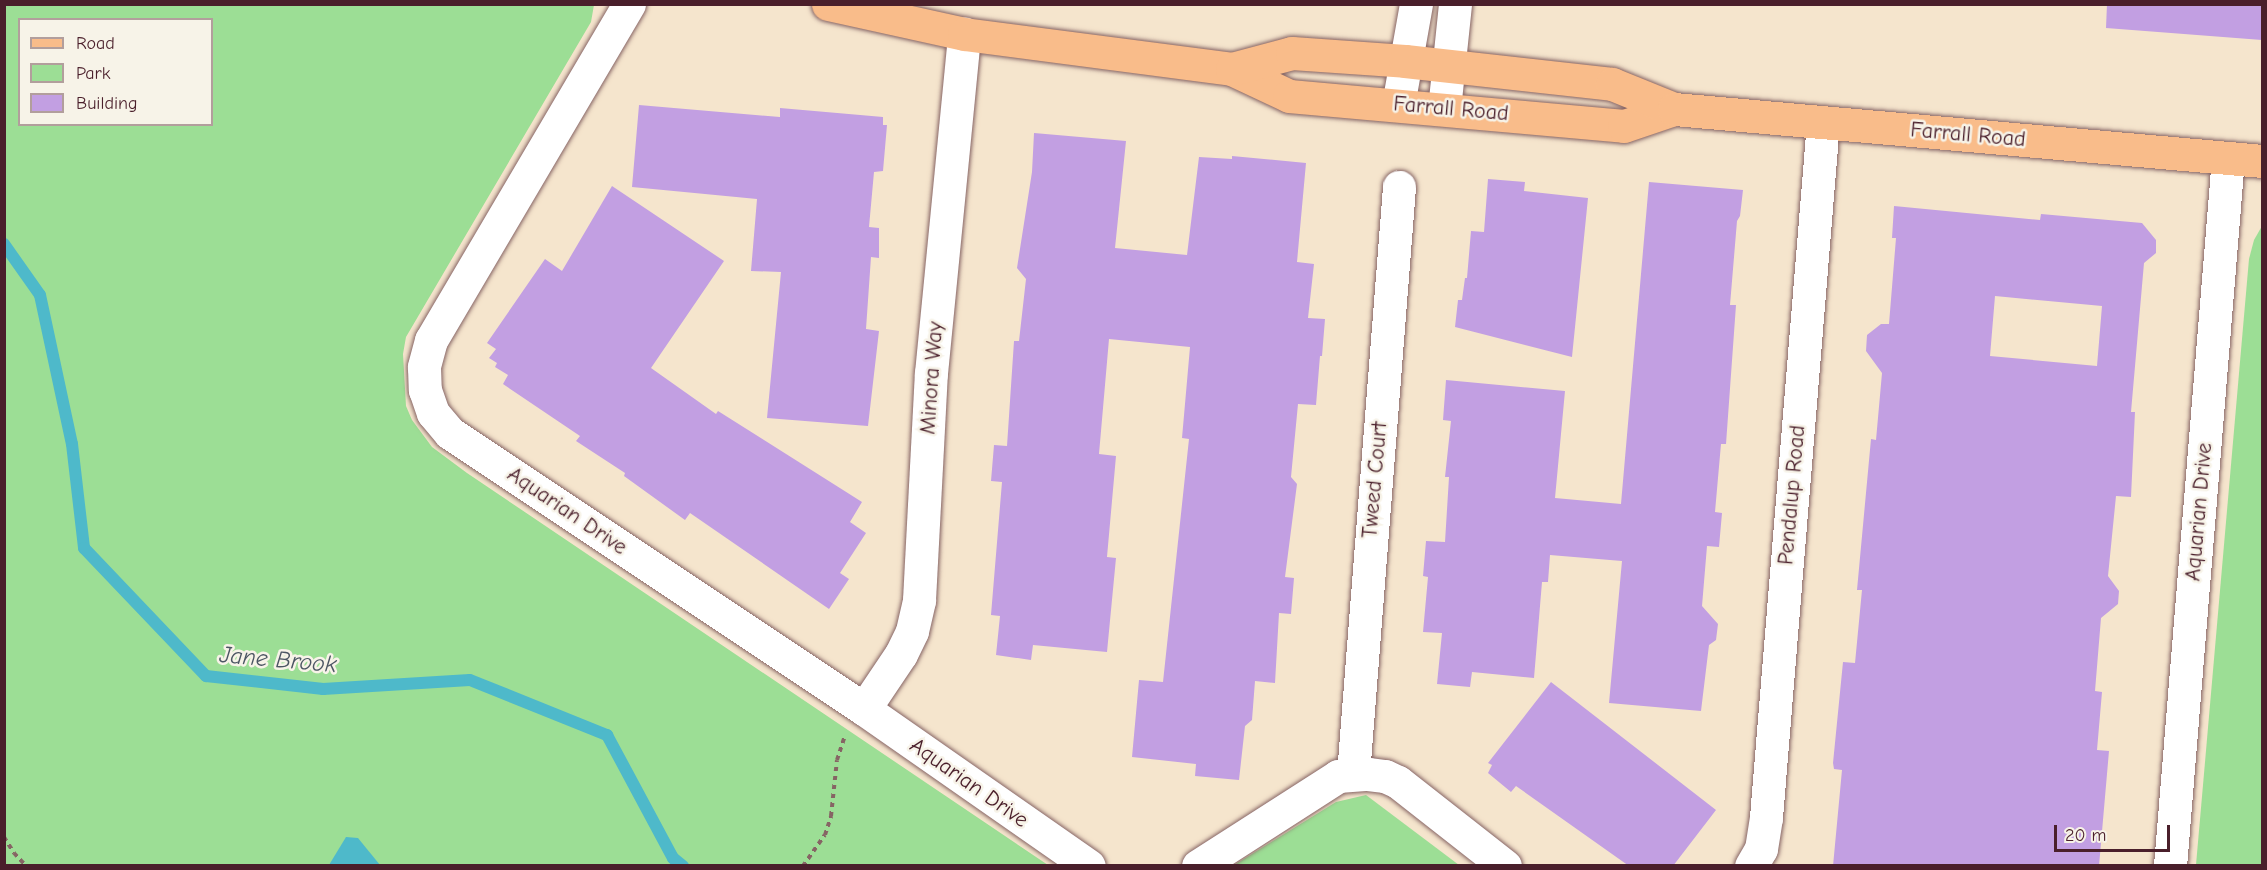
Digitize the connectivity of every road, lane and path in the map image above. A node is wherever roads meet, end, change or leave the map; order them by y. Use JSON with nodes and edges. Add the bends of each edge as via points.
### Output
{"nodes":[{"id":1,"x":629,"y":4,"type":"edge"},
{"id":2,"x":828,"y":4,"type":"edge"},
{"id":3,"x":1416,"y":4,"type":"edge"},
{"id":4,"x":1455,"y":4,"type":"edge"},
{"id":5,"x":964,"y":34,"type":"junction"},
{"id":6,"x":1405,"y":61,"type":"junction"},
{"id":7,"x":1449,"y":67,"type":"junction"},
{"id":8,"x":1232,"y":69,"type":"junction"},
{"id":9,"x":1398,"y":105,"type":"junction"},
{"id":10,"x":1444,"y":109,"type":"junction"},
{"id":11,"x":1674,"y":109,"type":"junction"},
{"id":12,"x":1823,"y":122,"type":"junction"},
{"id":13,"x":2228,"y":158,"type":"junction"},
{"id":14,"x":2262,"y":161,"type":"edge"},
{"id":15,"x":1399,"y":187,"type":"dead end"},
{"id":16,"x":856,"y":720,"type":"junction"},
{"id":17,"x":1353,"y":774,"type":"junction"},
{"id":18,"x":4,"y":837,"type":"edge"},
{"id":19,"x":26,"y":866,"type":"edge"},
{"id":20,"x":803,"y":866,"type":"edge"},
{"id":21,"x":1089,"y":866,"type":"edge"},
{"id":22,"x":1198,"y":866,"type":"edge"},
{"id":23,"x":1505,"y":866,"type":"edge"},
{"id":24,"x":1751,"y":866,"type":"edge"},
{"id":25,"x":2170,"y":866,"type":"edge"}],
"edges":[{"from":1,"to":16,"type":"street","name":"Aquarian Drive","via":[[431,340],[424,367],[425,390],[433,412],[450,433]]},
{"from":2,"to":5,"type":"main road","name":"Farrall Road"},
{"from":3,"to":6,"type":"street"},
{"from":4,"to":7,"type":"street"},
{"from":5,"to":8,"type":"main road","name":"Farrall Road"},
{"from":5,"to":16,"type":"street","name":"Minora Way","via":[[932,372],[919,600],[912,631],[901,654]]},
{"from":6,"to":7,"type":"main road","name":"Farrall Road"},
{"from":6,"to":8,"type":"main road","name":"Farrall Road","via":[[1292,53]]},
{"from":6,"to":9,"type":"street"},
{"from":7,"to":10,"type":"street"},
{"from":7,"to":11,"type":"main road","name":"Farrall Road","via":[[1612,84]]},
{"from":8,"to":9,"type":"main road","name":"Farrall Road","via":[[1289,96]]},
{"from":9,"to":10,"type":"main road","name":"Farrall Road"},
{"from":10,"to":11,"type":"main road","name":"Farrall Road","via":[[1624,126]]},
{"from":11,"to":12,"type":"main road","name":"Farrall Road"},
{"from":12,"to":13,"type":"main road","name":"Farrall Road"},
{"from":12,"to":24,"type":"street","name":"Pendalup Road","via":[[1766,817],[1761,849]]},
{"from":13,"to":14,"type":"main road","name":"Farrall Road"},
{"from":13,"to":25,"type":"street","name":"Aquarian Drive"},
{"from":15,"to":17,"type":"street","name":"Tweed Court"},
{"from":16,"to":20,"type":"path","via":[[840,745],[825,835]]},
{"from":16,"to":21,"type":"street","name":"Aquarian Drive"},
{"from":17,"to":22,"type":"street","via":[[1338,776]]},
{"from":17,"to":23,"type":"street","via":[[1385,776],[1398,782]]},
{"from":18,"to":19,"type":"path"}]}
